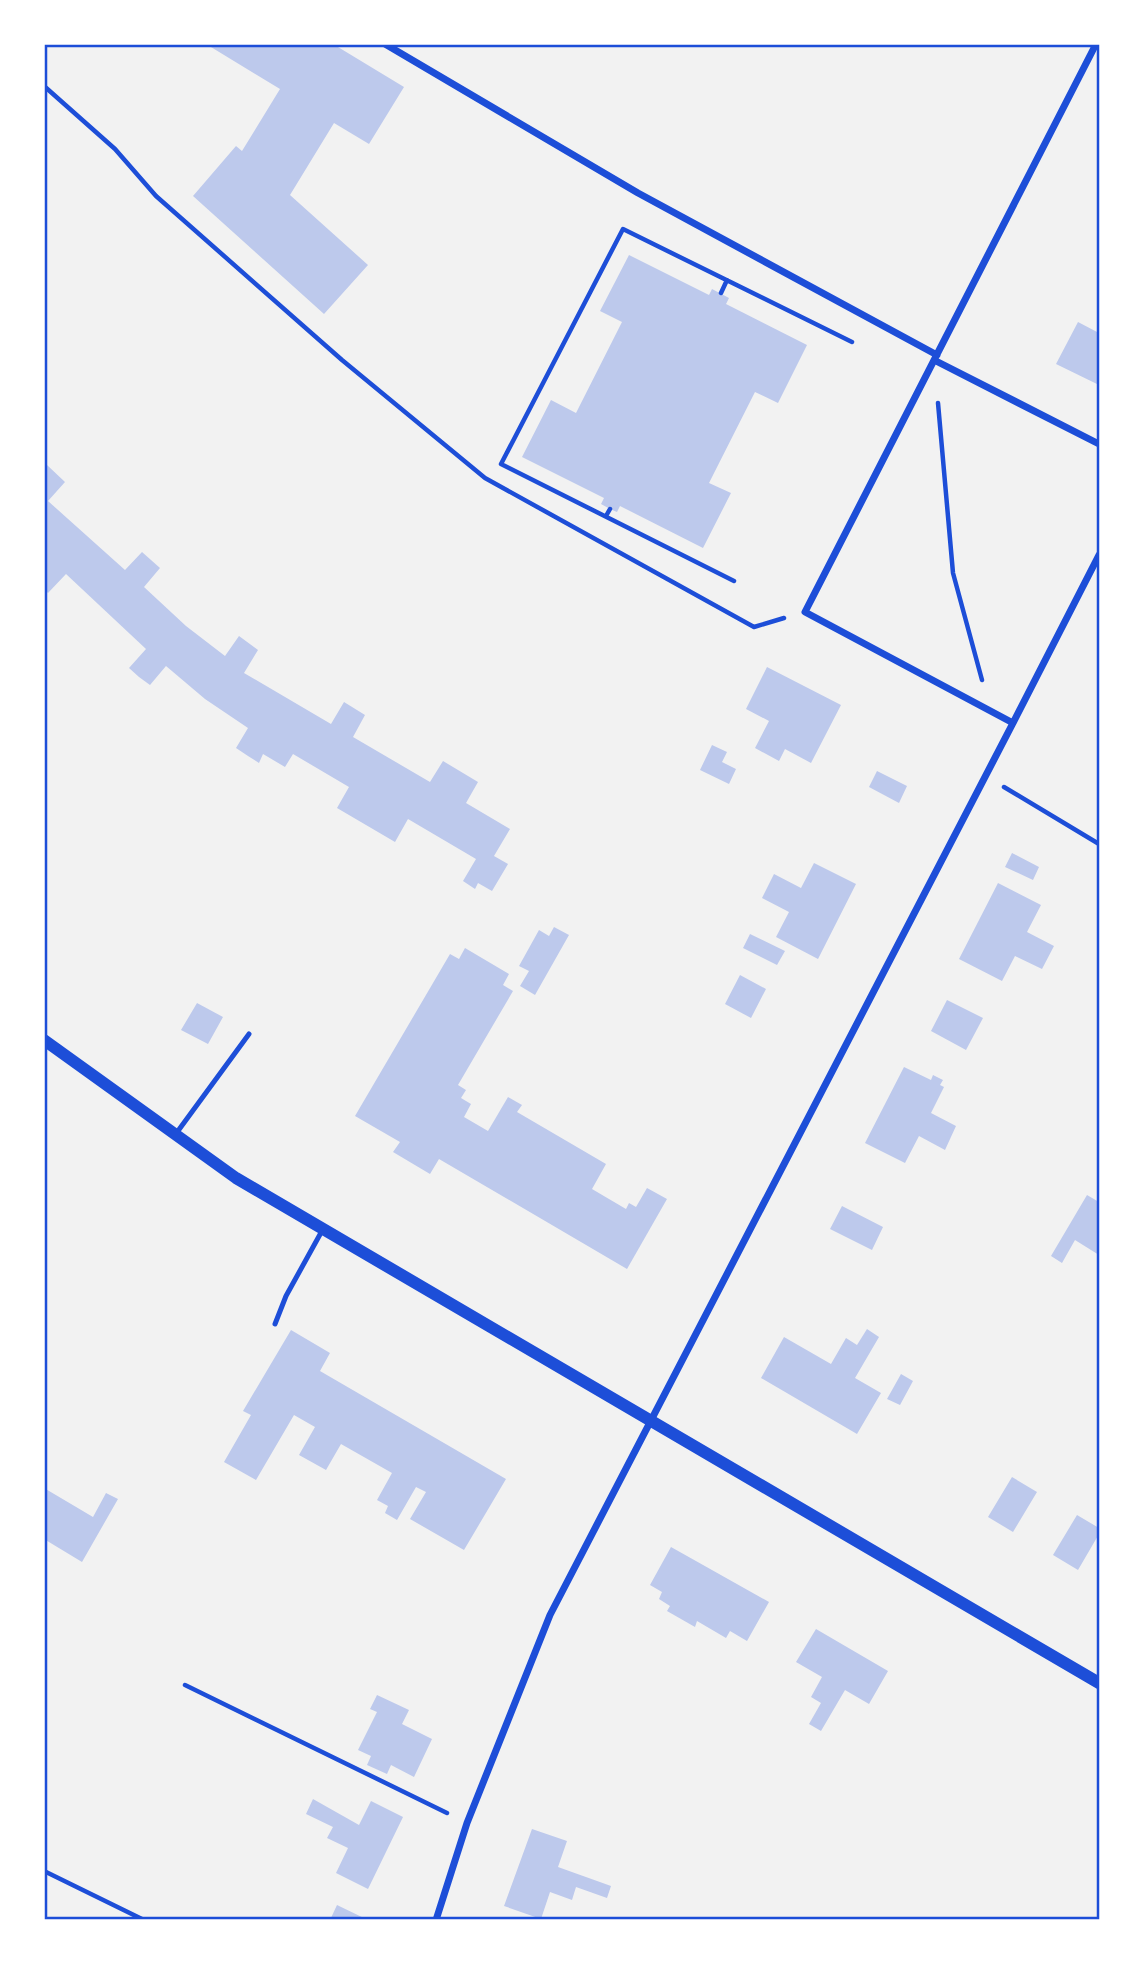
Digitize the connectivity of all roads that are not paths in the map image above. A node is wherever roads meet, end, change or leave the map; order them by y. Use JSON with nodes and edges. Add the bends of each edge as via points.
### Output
{"nodes":[{"id":1,"x":385,"y":44,"type":"edge"},
{"id":2,"x":1096,"y":44,"type":"edge"},
{"id":3,"x":935,"y":358,"type":"junction"},
{"id":4,"x":1099,"y":444,"type":"edge"},
{"id":5,"x":1099,"y":555,"type":"edge"},
{"id":6,"x":1013,"y":723,"type":"junction"},
{"id":7,"x":248,"y":1034,"type":"dead end"},
{"id":8,"x":44,"y":1040,"type":"edge"},
{"id":9,"x":176,"y":1135,"type":"junction"},
{"id":10,"x":323,"y":1229,"type":"junction"},
{"id":11,"x":275,"y":1324,"type":"dead end"},
{"id":12,"x":648,"y":1422,"type":"junction"},
{"id":13,"x":1099,"y":1684,"type":"edge"},
{"id":14,"x":436,"y":1920,"type":"edge"}],
"edges":[{"from":1,"to":3,"type":"street","via":[[638,193]]},
{"from":2,"to":3,"type":"street"},
{"from":3,"to":4,"type":"street"},
{"from":3,"to":6,"type":"street","via":[[805,612]]},
{"from":5,"to":6,"type":"street"},
{"from":6,"to":12,"type":"street"},
{"from":7,"to":9,"type":"lane"},
{"from":8,"to":9,"type":"street"},
{"from":9,"to":10,"type":"street","via":[[236,1178]]},
{"from":10,"to":11,"type":"lane"},
{"from":10,"to":12,"type":"street"},
{"from":12,"to":13,"type":"street"},
{"from":12,"to":14,"type":"street","via":[[550,1615],[467,1823]]}]}
